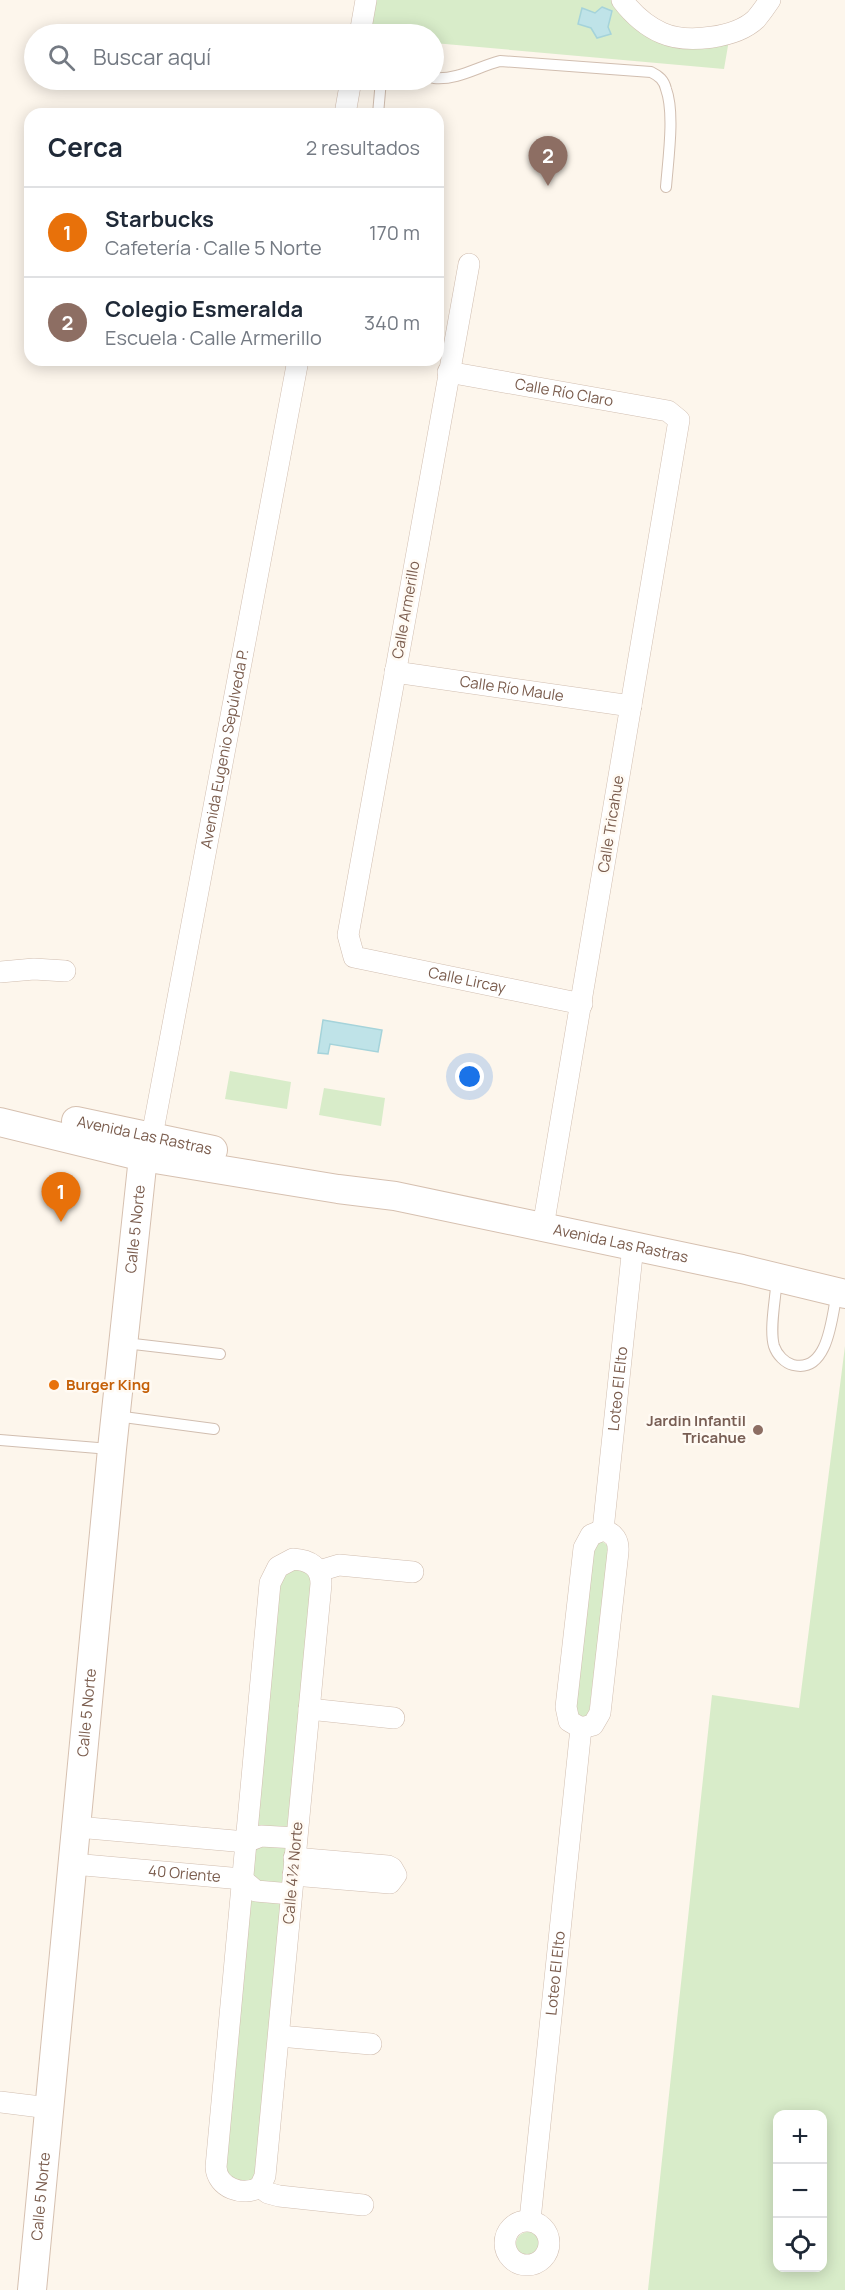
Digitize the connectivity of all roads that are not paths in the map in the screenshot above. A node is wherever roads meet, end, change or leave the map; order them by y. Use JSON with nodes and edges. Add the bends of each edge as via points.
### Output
{"nodes":[{"id":1,"x":366,"y":0,"type":"edge"},
{"id":2,"x":622,"y":0,"type":"edge"},
{"id":3,"x":770,"y":0,"type":"edge"},
{"id":4,"x":362,"y":24,"type":"edge"},
{"id":5,"x":444,"y":78,"type":"edge"},
{"id":6,"x":349,"y":90,"type":"edge"},
{"id":7,"x":380,"y":90,"type":"edge"},
{"id":8,"x":346,"y":108,"type":"edge"},
{"id":9,"x":379,"y":108,"type":"edge"},
{"id":10,"x":666,"y":187,"type":"dead end"},
{"id":11,"x":469,"y":264,"type":"dead end"},
{"id":12,"x":297,"y":366,"type":"edge"},
{"id":13,"x":448,"y":372,"type":"junction"},
{"id":14,"x":679,"y":420,"type":"joint"},
{"id":15,"x":395,"y":672,"type":"junction"},
{"id":16,"x":631,"y":706,"type":"junction"},
{"id":17,"x":354,"y":957,"type":"joint"},
{"id":18,"x":65,"y":971,"type":"dead end"},
{"id":19,"x":0,"y":972,"type":"edge"},
{"id":20,"x":582,"y":1004,"type":"junction"},
{"id":21,"x":0,"y":1102,"type":"edge"},
{"id":22,"x":0,"y":1122,"type":"edge"},
{"id":23,"x":147,"y":1146,"type":"junction"},
{"id":24,"x":543,"y":1227,"type":"junction"},
{"id":25,"x":633,"y":1246,"type":"junction"},
{"id":26,"x":777,"y":1277,"type":"junction"},
{"id":27,"x":841,"y":1293,"type":"edge"},
{"id":28,"x":124,"y":1342,"type":"junction"},
{"id":29,"x":220,"y":1354,"type":"dead end"},
{"id":30,"x":116,"y":1416,"type":"junction"},
{"id":31,"x":213,"y":1429,"type":"dead end"},
{"id":32,"x":0,"y":1440,"type":"edge"},
{"id":33,"x":112,"y":1449,"type":"junction"},
{"id":34,"x":603,"y":1530,"type":"junction"},
{"id":35,"x":319,"y":1571,"type":"junction"},
{"id":36,"x":413,"y":1572,"type":"dead end"},
{"id":37,"x":309,"y":1709,"type":"junction"},
{"id":38,"x":394,"y":1718,"type":"dead end"},
{"id":39,"x":581,"y":1728,"type":"junction"},
{"id":40,"x":77,"y":1827,"type":"junction"},
{"id":41,"x":246,"y":1842,"type":"junction"},
{"id":42,"x":73,"y":1864,"type":"junction"},
{"id":43,"x":294,"y":1866,"type":"junction"},
{"id":44,"x":242,"y":1879,"type":"junction"},
{"id":45,"x":279,"y":2036,"type":"junction"},
{"id":46,"x":372,"y":2044,"type":"dead end"},
{"id":47,"x":0,"y":2102,"type":"edge"},
{"id":48,"x":49,"y":2108,"type":"junction"},
{"id":49,"x":260,"y":2187,"type":"junction"},
{"id":50,"x":363,"y":2205,"type":"dead end"},
{"id":51,"x":530,"y":2220,"type":"dead end"},
{"id":52,"x":32,"y":2290,"type":"edge"}],
"edges":[{"from":1,"to":4,"type":"street"},
{"from":2,"to":3,"type":"street","via":[[632,13],[663,33],[693,38],[727,35],[755,20]]},
{"from":5,"to":10,"type":"lane","via":[[455,78],[500,61],[651,72],[666,87],[670,105]]},
{"from":6,"to":8,"type":"street"},
{"from":7,"to":9,"type":"lane"},
{"from":11,"to":13,"type":"street","name":"Calle Armerillo"},
{"from":12,"to":23,"type":"street","name":"Avenida Eugenio Sepúlveda P."},
{"from":13,"to":14,"type":"street","name":"Calle Río Claro","via":[[668,411]]},
{"from":13,"to":15,"type":"street","name":"Calle Armerillo"},
{"from":14,"to":16,"type":"street","name":"Calle Tricahue"},
{"from":15,"to":16,"type":"street","name":"Calle Río Maule"},
{"from":15,"to":17,"type":"street","name":"Calle Armerillo","via":[[348,935]]},
{"from":16,"to":20,"type":"street","name":"Calle Tricahue"},
{"from":17,"to":20,"type":"street","name":"Calle Lircay"},
{"from":18,"to":19,"type":"street"},
{"from":20,"to":24,"type":"street","name":"Calle Tricahue"},
{"from":21,"to":23,"type":"street","name":"Avenida Las Rastras","via":[[95,1125]]},
{"from":22,"to":23,"type":"street","name":"Avenida Las Rastras"},
{"from":23,"to":24,"type":"street","name":"Avenida Las Rastras","via":[[338,1189],[395,1196]]},
{"from":23,"to":28,"type":"street","name":"Calle 5 Norte"},
{"from":24,"to":25,"type":"street","name":"Avenida Las Rastras"},
{"from":25,"to":26,"type":"street","name":"Avenida Las Rastras"},
{"from":25,"to":34,"type":"street","name":"Loteo El Elto"},
{"from":26,"to":27,"type":"street","name":"Avenida Las Rastras"},
{"from":26,"to":27,"type":"lane","via":[[774,1347],[792,1365],[815,1362],[825,1349]]},
{"from":28,"to":29,"type":"lane"},
{"from":28,"to":30,"type":"street","name":"Calle 5 Norte"},
{"from":30,"to":31,"type":"lane"},
{"from":30,"to":33,"type":"street","name":"Calle 5 Norte"},
{"from":32,"to":33,"type":"lane"},
{"from":33,"to":40,"type":"street","name":"Calle 5 Norte"},
{"from":34,"to":39,"type":"street","via":[[591,1535],[584,1548],[567,1696],[567,1717]]},
{"from":34,"to":39,"type":"street","via":[[619,1546],[616,1575],[600,1713],[592,1725]]},
{"from":35,"to":36,"type":"street","via":[[347,1565]]},
{"from":35,"to":37,"type":"street","name":"Calle 4½ Norte"},
{"from":35,"to":41,"type":"street","via":[[308,1562],[293,1559],[279,1567],[270,1582]]},
{"from":37,"to":38,"type":"street"},
{"from":37,"to":43,"type":"street","name":"Calle 4½ Norte"},
{"from":39,"to":51,"type":"street","name":"Loteo El Elto"},
{"from":40,"to":41,"type":"street"},
{"from":40,"to":42,"type":"street","name":"Calle 5 Norte"},
{"from":41,"to":43,"type":"street","via":[[261,1836]]},
{"from":41,"to":44,"type":"street"},
{"from":42,"to":44,"type":"street","name":"40 Oriente"},
{"from":42,"to":48,"type":"street","name":"Calle 5 Norte"},
{"from":43,"to":44,"type":"street","name":"40 Oriente","via":[[256,1891]]},
{"from":43,"to":45,"type":"street","name":"Calle 4½ Norte"},
{"from":44,"to":49,"type":"street","via":[[216,2174],[229,2188]]},
{"from":45,"to":46,"type":"street"},
{"from":45,"to":49,"type":"street","name":"Calle 4½ Norte","via":[[265,2176]]},
{"from":47,"to":48,"type":"street"},
{"from":48,"to":52,"type":"street","name":"Calle 5 Norte"},
{"from":49,"to":50,"type":"street","via":[[279,2196]]}]}
